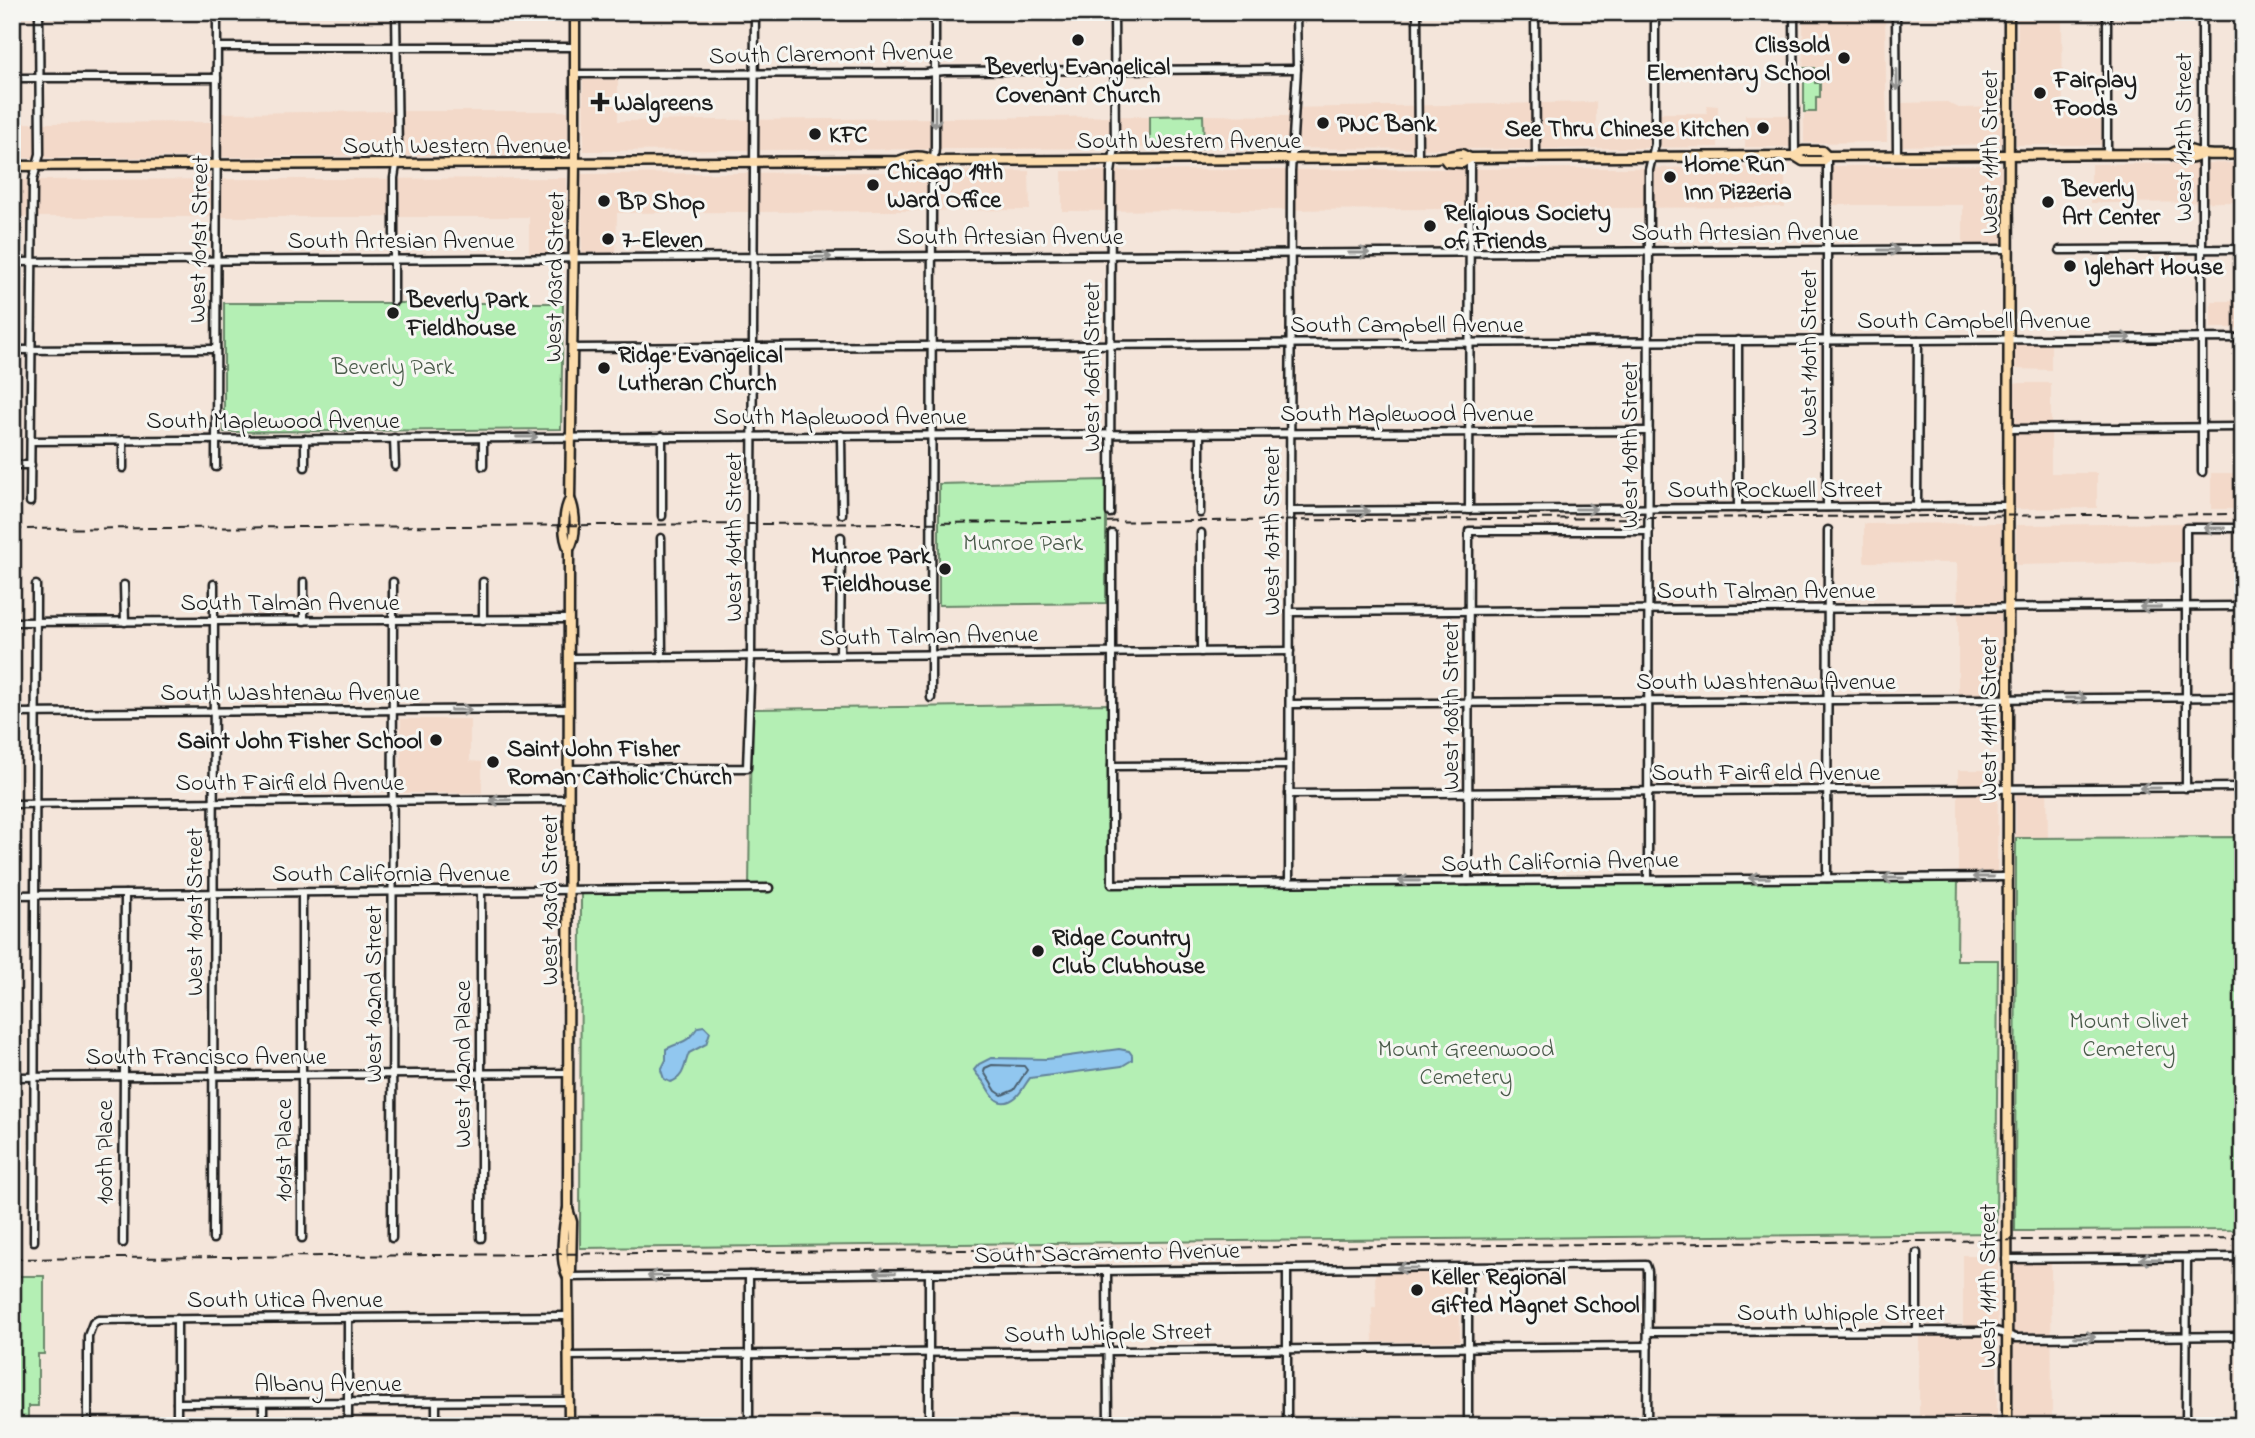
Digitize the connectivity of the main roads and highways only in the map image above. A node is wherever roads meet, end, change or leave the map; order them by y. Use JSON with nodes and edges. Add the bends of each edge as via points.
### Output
{"nodes":[{"id":1,"x":575,"y":12,"type":"edge"},
{"id":2,"x":2009,"y":12,"type":"edge"},
{"id":3,"x":2243,"y":153,"type":"edge"},
{"id":4,"x":2009,"y":155,"type":"junction"},
{"id":5,"x":575,"y":163,"type":"junction"},
{"id":6,"x":12,"y":166,"type":"edge"},
{"id":7,"x":2007,"y":1425,"type":"edge"},
{"id":8,"x":569,"y":1426,"type":"edge"}],
"edges":[{"from":1,"to":5,"type":"main road","name":"West 103rd Street"},
{"from":2,"to":4,"type":"main road","name":"West 111th Street"},
{"from":3,"to":4,"type":"main road","name":"South Western Avenue","via":[[2203,154],[2193,149],[2171,154]]},
{"from":4,"to":5,"type":"main road","name":"South Western Avenue","via":[[1827,156],[1822,151],[1803,151],[1795,156],[1470,158],[1462,154],[1444,158],[934,161],[926,156],[899,161]]},
{"from":4,"to":7,"type":"main road","name":"West 111th Street"},
{"from":5,"to":6,"type":"main road","name":"South Western Avenue"},
{"from":5,"to":8,"type":"main road","name":"West 103rd Street","via":[[565,517],[569,549],[569,799],[564,1270],[568,1277]]}]}
